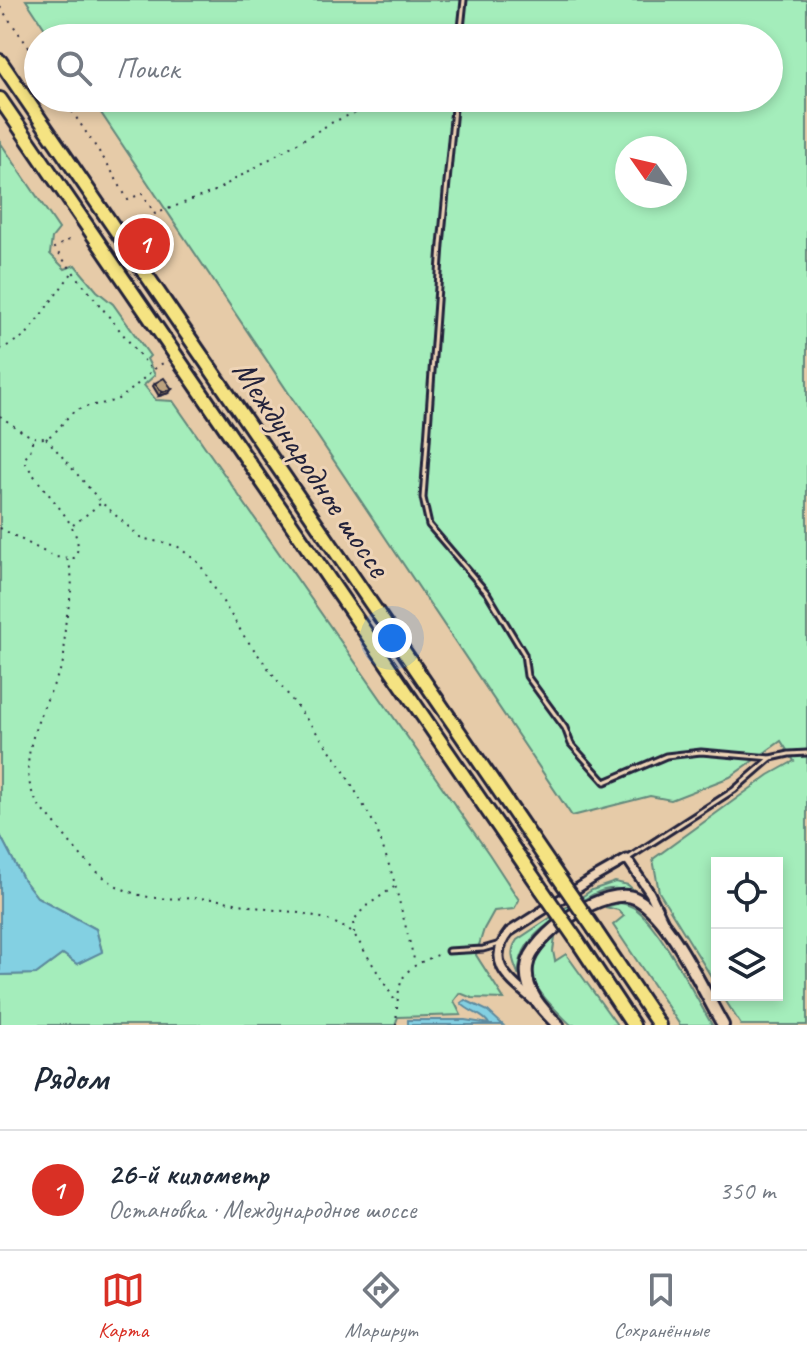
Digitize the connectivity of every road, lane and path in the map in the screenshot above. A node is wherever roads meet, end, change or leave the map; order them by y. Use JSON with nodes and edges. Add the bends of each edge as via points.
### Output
{"nodes":[{"id":1,"x":464,"y":0,"type":"edge"},
{"id":2,"x":0,"y":7,"type":"edge"},
{"id":3,"x":461,"y":24,"type":"edge"},
{"id":4,"x":24,"y":40,"type":"edge"},
{"id":5,"x":0,"y":61,"type":"edge"},
{"id":6,"x":24,"y":96,"type":"edge"},
{"id":7,"x":0,"y":99,"type":"edge"},
{"id":8,"x":35,"y":112,"type":"edge"},
{"id":9,"x":72,"y":112,"type":"edge"},
{"id":10,"x":357,"y":112,"type":"edge"},
{"id":11,"x":454,"y":112,"type":"edge"},
{"id":12,"x":69,"y":240,"type":"dead end"},
{"id":13,"x":72,"y":272,"type":"junction"},
{"id":14,"x":0,"y":350,"type":"edge"},
{"id":15,"x":177,"y":356,"type":"junction"},
{"id":16,"x":151,"y":369,"type":"junction"},
{"id":17,"x":0,"y":416,"type":"edge"},
{"id":18,"x":33,"y":437,"type":"junction"},
{"id":19,"x":46,"y":438,"type":"junction"},
{"id":20,"x":102,"y":503,"type":"junction"},
{"id":21,"x":72,"y":525,"type":"junction"},
{"id":22,"x":0,"y":528,"type":"edge"},
{"id":23,"x":67,"y":559,"type":"junction"},
{"id":24,"x":807,"y":753,"type":"edge"},
{"id":25,"x":771,"y":758,"type":"junction"},
{"id":26,"x":627,"y":859,"type":"junction"},
{"id":27,"x":395,"y":887,"type":"junction"},
{"id":28,"x":668,"y":929,"type":"junction"},
{"id":29,"x":354,"y":934,"type":"junction"},
{"id":30,"x":500,"y":944,"type":"junction"},
{"id":31,"x":448,"y":951,"type":"joint"},
{"id":32,"x":415,"y":963,"type":"junction"},
{"id":33,"x":397,"y":1004,"type":"junction"},
{"id":34,"x":542,"y":1009,"type":"junction"},
{"id":35,"x":396,"y":1025,"type":"edge"},
{"id":36,"x":558,"y":1025,"type":"edge"},
{"id":37,"x":633,"y":1025,"type":"edge"},
{"id":38,"x":659,"y":1025,"type":"edge"},
{"id":39,"x":723,"y":1025,"type":"edge"}],
"edges":[{"from":1,"to":3,"type":"lane"},
{"from":2,"to":4,"type":"path"},
{"from":5,"to":6,"type":"highway","name":"Международное шоссе","bridge":true},
{"from":7,"to":15,"type":"highway","name":"Международное шоссе"},
{"from":8,"to":38,"type":"highway","name":"Международное шоссе","bridge":true},
{"from":9,"to":10,"type":"path","via":[[128,200],[142,193],[155,214],[215,191]]},
{"from":11,"to":25,"type":"lane","via":[[423,498],[429,525],[488,594],[524,654],[527,676],[571,744],[605,782],[666,756],[701,752]]},
{"from":12,"to":13,"type":"path","via":[[54,248]]},
{"from":13,"to":14,"type":"path","via":[[26,335]]},
{"from":13,"to":16,"type":"path"},
{"from":15,"to":16,"type":"path"},
{"from":15,"to":37,"type":"highway","name":"Международное шоссе","bridge":true},
{"from":16,"to":19,"type":"path","via":[[117,399],[73,413]]},
{"from":17,"to":18,"type":"path"},
{"from":18,"to":19,"type":"path"},
{"from":18,"to":21,"type":"path","via":[[24,459],[29,471]]},
{"from":19,"to":20,"type":"path"},
{"from":20,"to":21,"type":"path"},
{"from":20,"to":27,"type":"path","via":[[141,538],[177,546],[199,563],[244,636],[338,761],[376,827]]},
{"from":21,"to":23,"type":"path","via":[[79,546],[74,558]]},
{"from":22,"to":23,"type":"path"},
{"from":23,"to":29,"type":"path","via":[[73,572],[62,667],[34,730],[29,756],[32,796],[40,807],[117,886],[160,899],[212,899],[306,912]]},
{"from":24,"to":25,"type":"lane"},
{"from":25,"to":26,"type":"lane","via":[[734,790]]},
{"from":26,"to":28,"type":"street"},
{"from":26,"to":30,"type":"street","via":[[509,932]]},
{"from":27,"to":29,"type":"path","via":[[365,907],[353,921]]},
{"from":27,"to":32,"type":"path"},
{"from":28,"to":34,"type":"street","via":[[638,899],[615,894],[551,930],[527,966],[527,980]]},
{"from":28,"to":39,"type":"street"},
{"from":29,"to":33,"type":"path"},
{"from":30,"to":31,"type":"lane"},
{"from":30,"to":34,"type":"street","via":[[501,966]]},
{"from":31,"to":32,"type":"path"},
{"from":32,"to":33,"type":"path","via":[[401,977]]},
{"from":33,"to":35,"type":"path"},
{"from":34,"to":36,"type":"street"}]}
